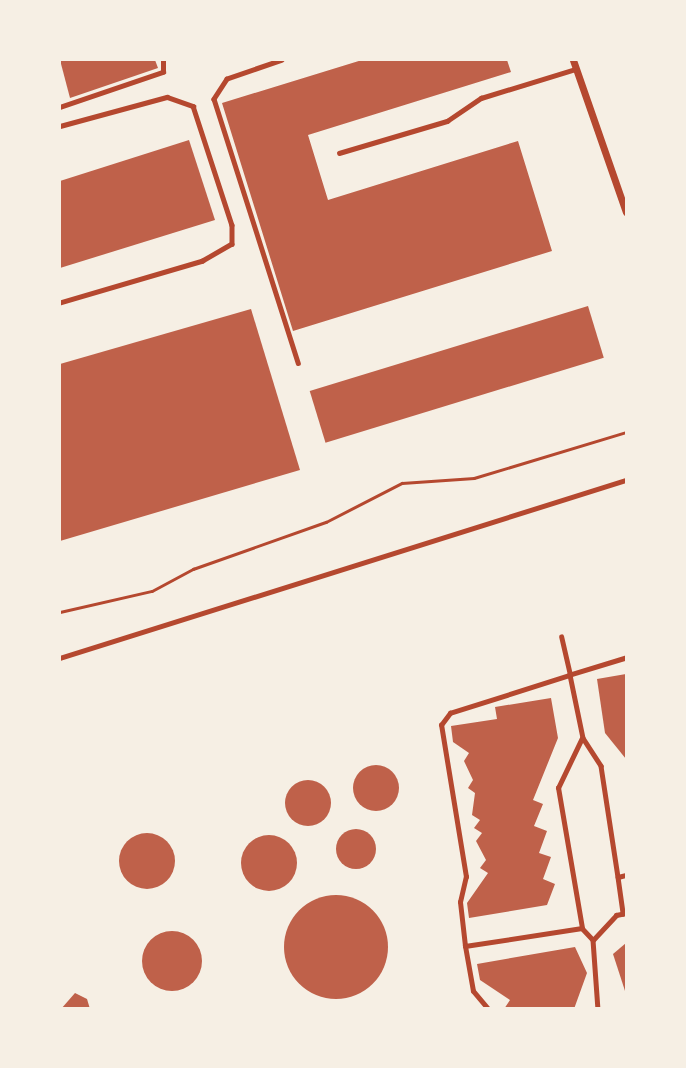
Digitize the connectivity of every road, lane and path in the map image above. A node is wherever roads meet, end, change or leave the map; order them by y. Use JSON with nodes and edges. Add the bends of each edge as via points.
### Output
{"nodes":[{"id":1,"x":163,"y":60,"type":"edge"},
{"id":2,"x":282,"y":60,"type":"edge"},
{"id":3,"x":573,"y":60,"type":"edge"},
{"id":4,"x":576,"y":69,"type":"junction"},
{"id":5,"x":60,"y":107,"type":"edge"},
{"id":6,"x":60,"y":126,"type":"edge"},
{"id":7,"x":339,"y":153,"type":"dead end"},
{"id":8,"x":626,"y":212,"type":"edge"},
{"id":9,"x":60,"y":303,"type":"edge"},
{"id":10,"x":298,"y":363,"type":"dead end"},
{"id":11,"x":626,"y":432,"type":"edge"},
{"id":12,"x":626,"y":480,"type":"edge"},
{"id":13,"x":60,"y":612,"type":"edge"},
{"id":14,"x":561,"y":637,"type":"dead end"},
{"id":15,"x":60,"y":658,"type":"edge"},
{"id":16,"x":626,"y":658,"type":"edge"},
{"id":17,"x":570,"y":675,"type":"junction"},
{"id":18,"x":583,"y":737,"type":"junction"},
{"id":19,"x":626,"y":875,"type":"edge"},
{"id":20,"x":618,"y":877,"type":"junction"},
{"id":21,"x":624,"y":914,"type":"edge"},
{"id":22,"x":582,"y":928,"type":"junction"},
{"id":23,"x":593,"y":940,"type":"junction"},
{"id":24,"x":465,"y":946,"type":"junction"},
{"id":25,"x":488,"y":1009,"type":"edge"},
{"id":26,"x":598,"y":1009,"type":"edge"}],
"edges":[{"from":1,"to":5,"type":"lane","via":[[163,72]]},
{"from":2,"to":10,"type":"lane","via":[[227,79],[214,99]]},
{"from":3,"to":4,"type":"street"},
{"from":4,"to":7,"type":"lane","via":[[481,98],[447,121]]},
{"from":4,"to":8,"type":"street"},
{"from":6,"to":9,"type":"lane","via":[[167,97],[192,106],[232,225],[232,244],[202,261]]},
{"from":11,"to":13,"type":"path","via":[[474,478],[402,483],[326,522],[192,569],[152,591]]},
{"from":12,"to":15,"type":"lane"},
{"from":14,"to":17,"type":"lane"},
{"from":16,"to":17,"type":"lane"},
{"from":17,"to":18,"type":"lane"},
{"from":17,"to":24,"type":"lane","via":[[450,713],[441,725],[466,877],[460,901]]},
{"from":18,"to":20,"type":"lane","via":[[601,766]]},
{"from":18,"to":22,"type":"lane","via":[[558,789]]},
{"from":19,"to":20,"type":"lane"},
{"from":20,"to":21,"type":"lane"},
{"from":21,"to":23,"type":"lane"},
{"from":22,"to":23,"type":"lane"},
{"from":22,"to":24,"type":"lane"},
{"from":23,"to":26,"type":"lane"},
{"from":24,"to":25,"type":"lane","via":[[473,991]]}]}
